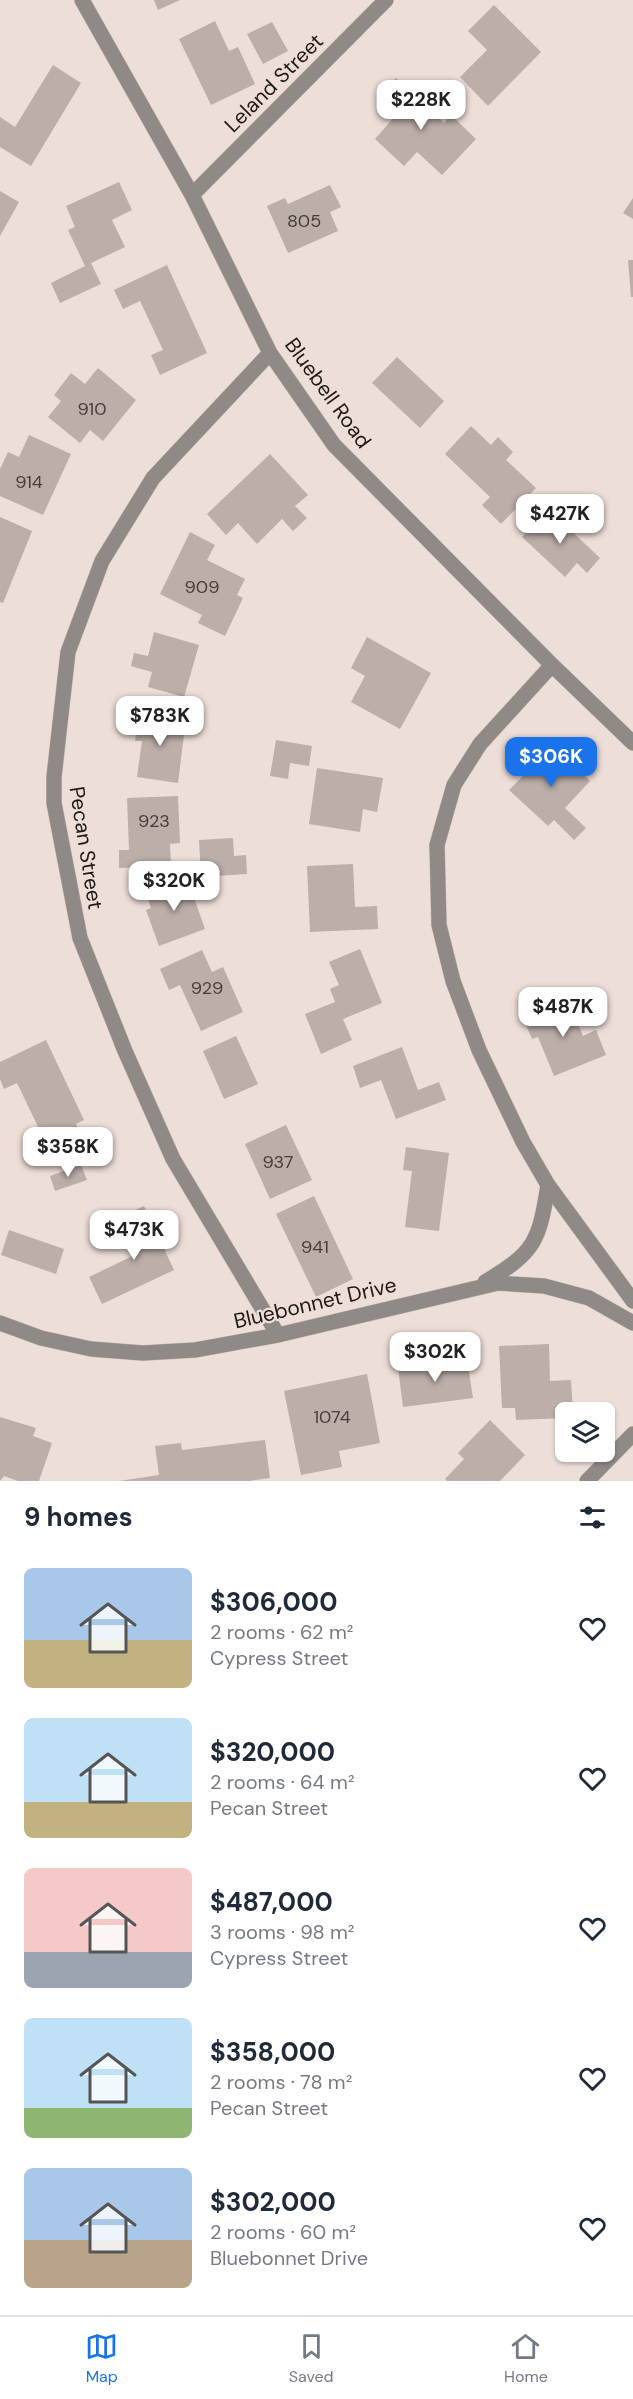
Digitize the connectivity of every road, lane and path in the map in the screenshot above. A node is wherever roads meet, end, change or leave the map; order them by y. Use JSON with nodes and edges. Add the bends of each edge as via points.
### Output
{"nodes":[{"id":1,"x":82,"y":0,"type":"edge"},
{"id":2,"x":386,"y":0,"type":"edge"},
{"id":3,"x":192,"y":195,"type":"junction"},
{"id":4,"x":270,"y":353,"type":"junction"},
{"id":5,"x":552,"y":665,"type":"junction"},
{"id":6,"x":631,"y":737,"type":"edge"},
{"id":7,"x":548,"y":1185,"type":"junction"},
{"id":8,"x":476,"y":1288,"type":"junction"},
{"id":9,"x":633,"y":1301,"type":"edge"},
{"id":10,"x":0,"y":1323,"type":"edge"},
{"id":11,"x":633,"y":1323,"type":"edge"},
{"id":12,"x":278,"y":1335,"type":"junction"},
{"id":13,"x":633,"y":1434,"type":"edge"},
{"id":14,"x":587,"y":1481,"type":"edge"}],
"edges":[{"from":1,"to":3,"type":"street","name":"Bluebell Road"},
{"from":2,"to":3,"type":"street","name":"Leland Street"},
{"from":3,"to":4,"type":"street","name":"Bluebell Road"},
{"from":4,"to":5,"type":"street","name":"Bluebell Road","via":[[334,445]]},
{"from":4,"to":12,"type":"street","name":"Pecan Street","via":[[153,478],[102,561],[68,652],[54,802],[80,938],[125,1051],[173,1159]]},
{"from":5,"to":6,"type":"street","name":"Bluebell Road"},
{"from":5,"to":7,"type":"street","via":[[480,744],[454,785],[437,845],[439,925],[453,981],[479,1050]]},
{"from":7,"to":8,"type":"street","via":[[542,1225],[527,1253]]},
{"from":7,"to":9,"type":"street"},
{"from":8,"to":11,"type":"street","name":"Bluebonnet Drive","via":[[498,1283],[544,1286],[589,1298]]},
{"from":8,"to":12,"type":"street","name":"Bluebonnet Drive"},
{"from":10,"to":12,"type":"street","name":"Bluebonnet Drive","via":[[40,1338],[91,1349],[143,1353],[195,1350]]},
{"from":13,"to":14,"type":"street"}]}
